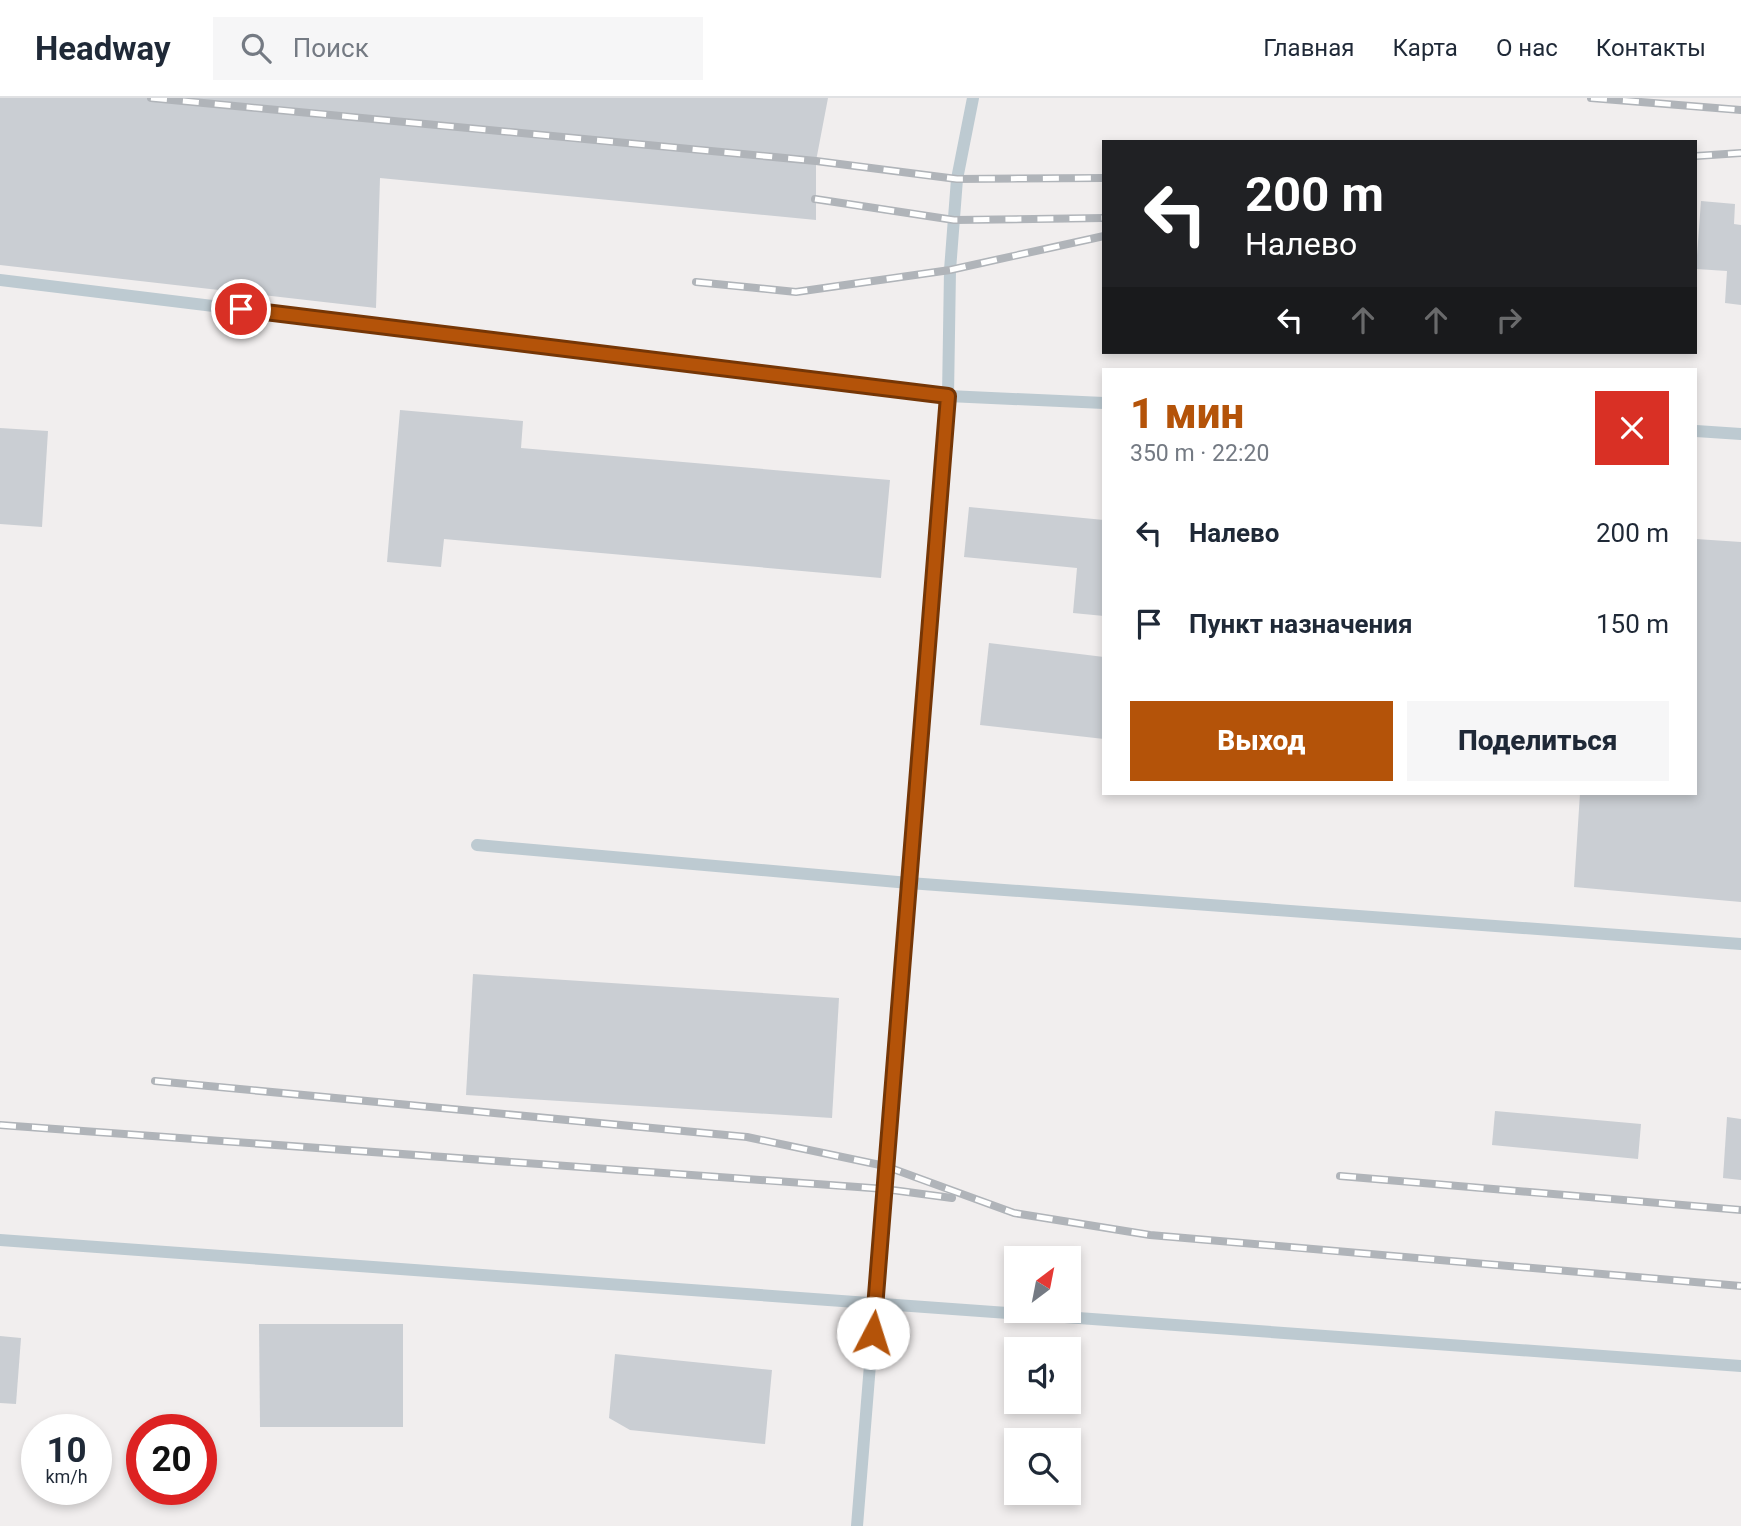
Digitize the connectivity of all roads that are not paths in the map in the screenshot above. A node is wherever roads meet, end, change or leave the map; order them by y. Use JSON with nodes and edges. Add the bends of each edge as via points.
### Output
{"nodes":[{"id":1,"x":973,"y":98,"type":"edge"},
{"id":2,"x":0,"y":280,"type":"edge"},
{"id":3,"x":948,"y":396,"type":"junction"},
{"id":4,"x":1102,"y":404,"type":"edge"},
{"id":5,"x":1697,"y":431,"type":"edge"},
{"id":6,"x":1741,"y":433,"type":"edge"},
{"id":7,"x":477,"y":845,"type":"dead end"},
{"id":8,"x":909,"y":883,"type":"junction"},
{"id":9,"x":1741,"y":944,"type":"edge"},
{"id":10,"x":0,"y":1240,"type":"edge"},
{"id":11,"x":875,"y":1306,"type":"junction"},
{"id":12,"x":1741,"y":1366,"type":"edge"},
{"id":13,"x":857,"y":1526,"type":"edge"}],
"edges":[{"from":1,"to":3,"type":"lane","via":[[957,179]]},
{"from":2,"to":3,"type":"lane"},
{"from":3,"to":4,"type":"lane"},
{"from":3,"to":8,"type":"lane"},
{"from":5,"to":6,"type":"lane"},
{"from":7,"to":8,"type":"lane"},
{"from":8,"to":9,"type":"lane"},
{"from":8,"to":11,"type":"lane"},
{"from":10,"to":11,"type":"lane"},
{"from":11,"to":12,"type":"lane"},
{"from":11,"to":13,"type":"lane"}]}
